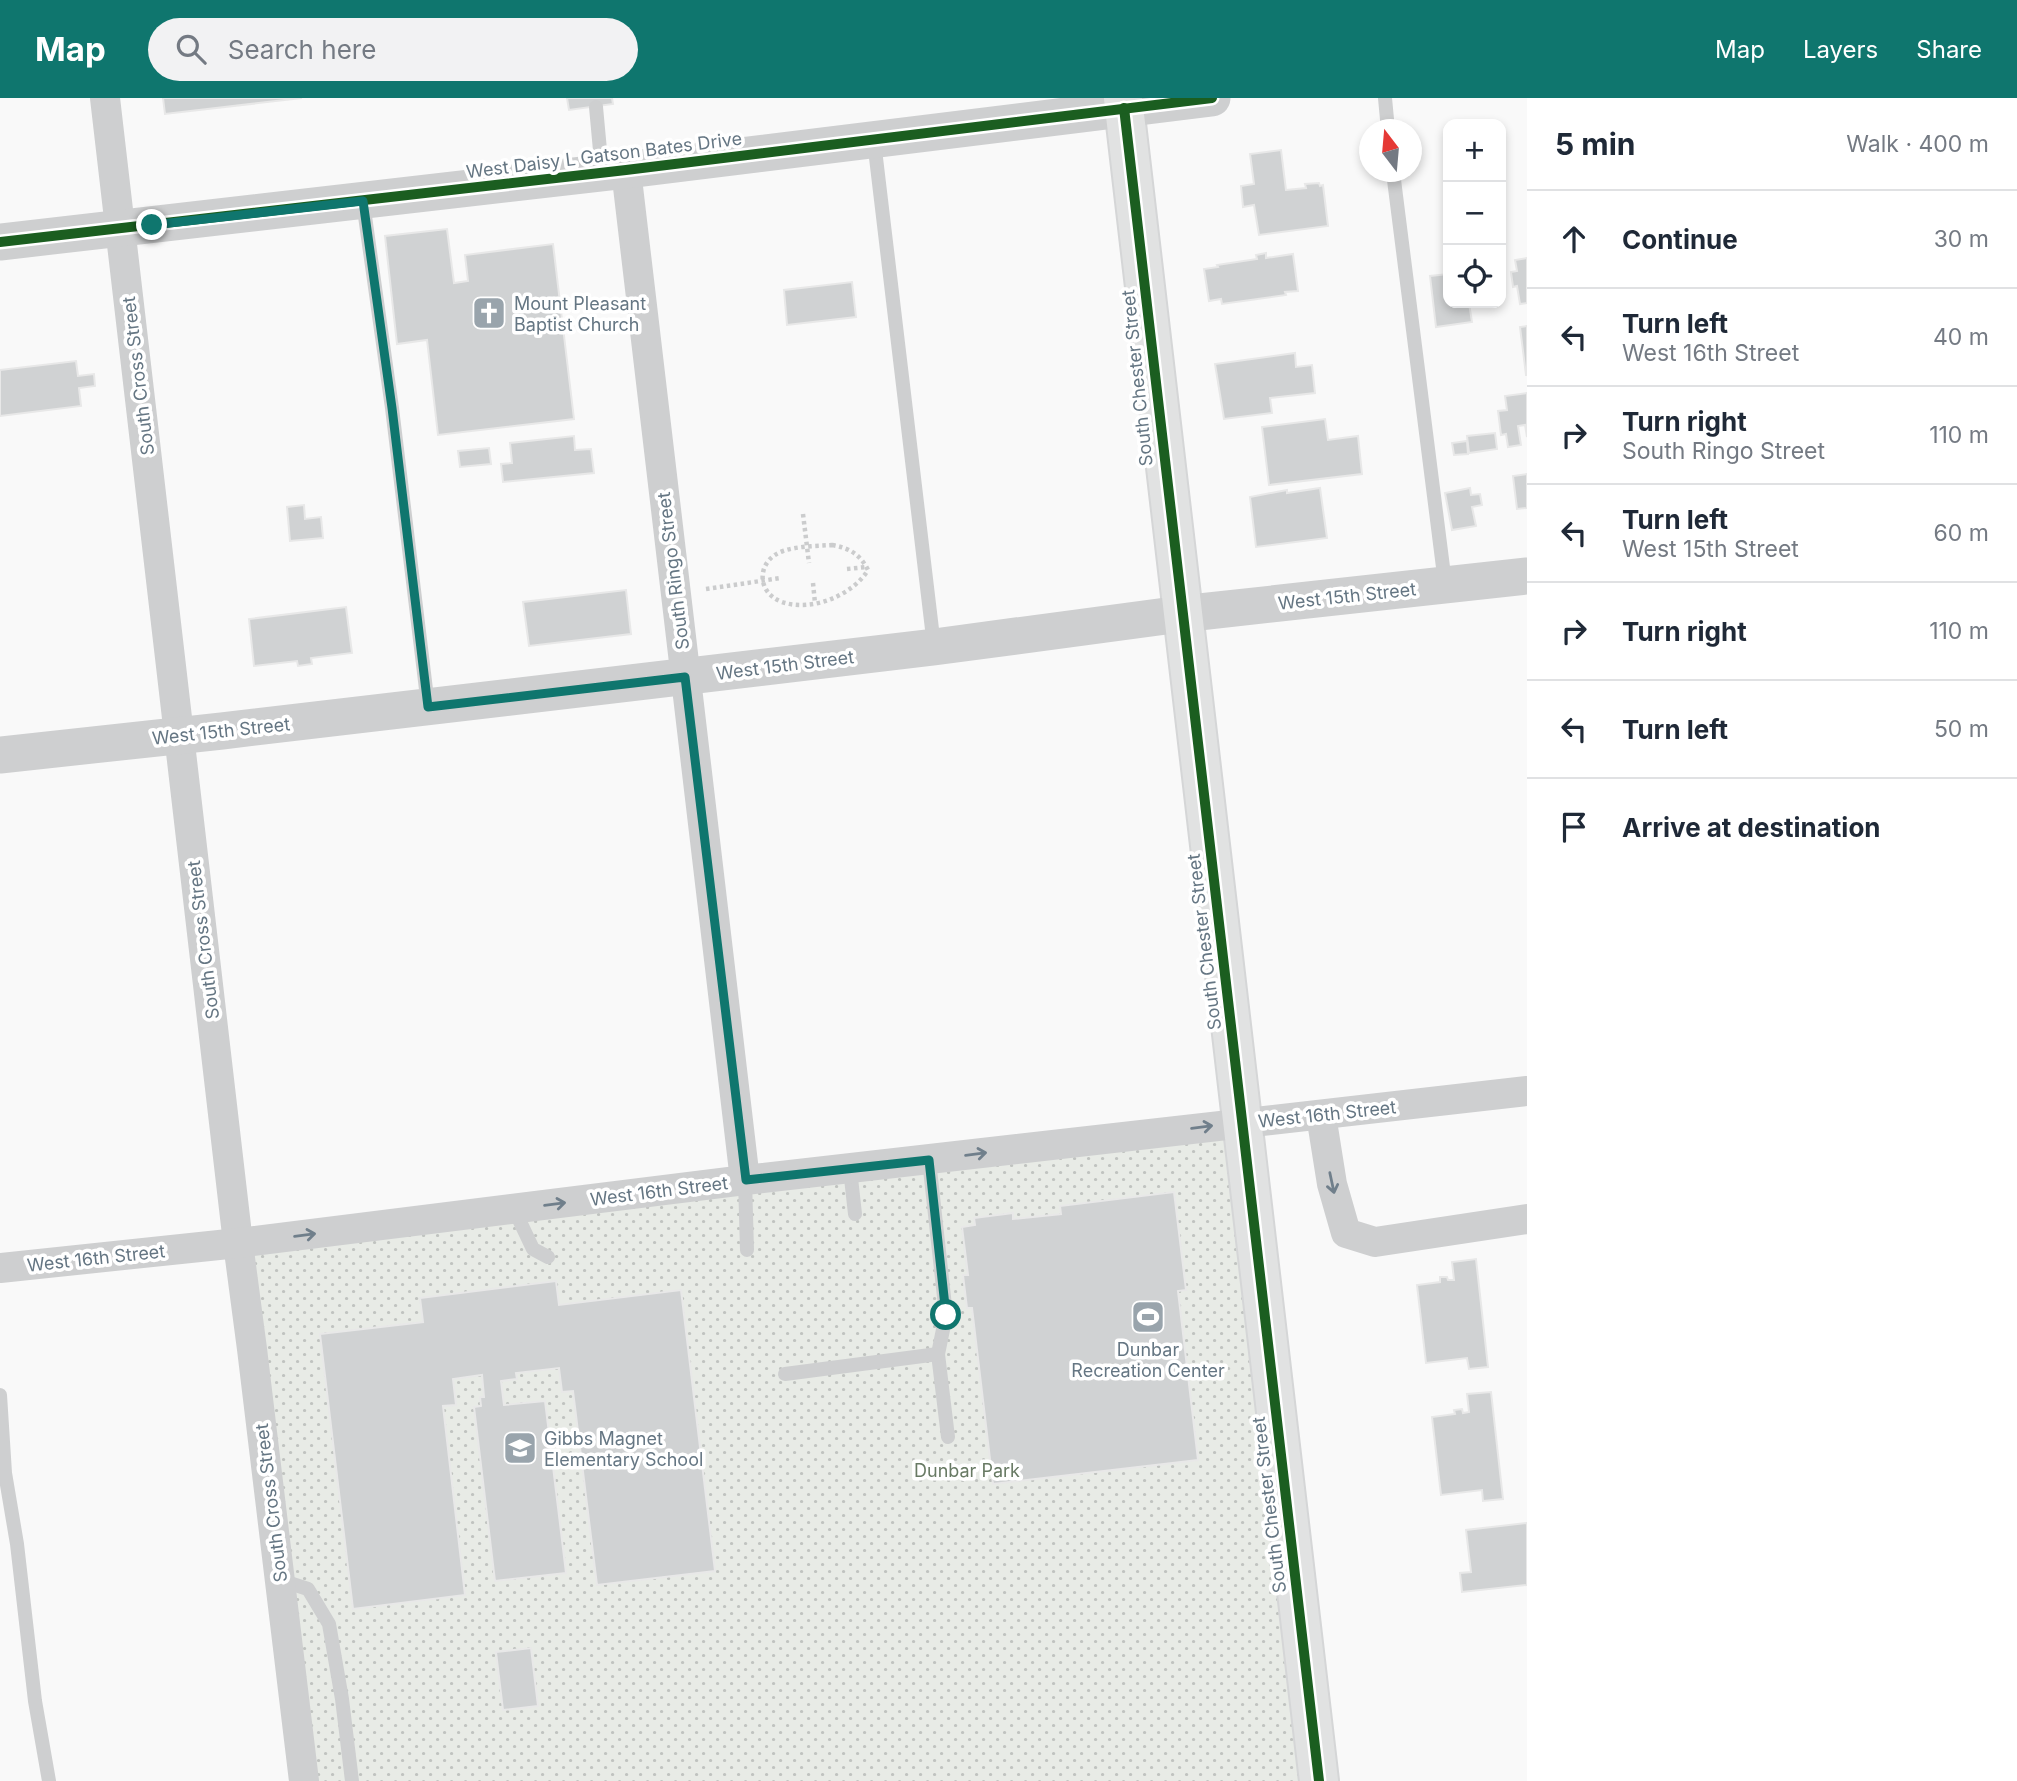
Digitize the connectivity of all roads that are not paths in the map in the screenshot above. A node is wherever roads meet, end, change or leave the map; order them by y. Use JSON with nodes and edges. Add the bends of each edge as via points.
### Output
{"nodes":[{"id":1,"x":105,"y":98,"type":"edge"},
{"id":2,"x":1212,"y":98,"type":"edge"},
{"id":3,"x":1385,"y":98,"type":"edge"},
{"id":4,"x":1123,"y":103,"type":"edge"},
{"id":5,"x":596,"y":107,"type":"dead end"},
{"id":6,"x":1387,"y":119,"type":"edge"},
{"id":7,"x":874,"y":139,"type":"junction"},
{"id":8,"x":614,"y":172,"type":"junction"},
{"id":9,"x":1393,"y":182,"type":"edge"},
{"id":10,"x":363,"y":201,"type":"junction"},
{"id":11,"x":121,"y":229,"type":"junction"},
{"id":12,"x":0,"y":242,"type":"edge"},
{"id":13,"x":1527,"y":576,"type":"edge"},
{"id":14,"x":1446,"y":586,"type":"junction"},
{"id":15,"x":1181,"y":614,"type":"junction"},
{"id":16,"x":934,"y":647,"type":"junction"},
{"id":17,"x":685,"y":677,"type":"junction"},
{"id":18,"x":428,"y":707,"type":"junction"},
{"id":19,"x":179,"y":736,"type":"junction"},
{"id":20,"x":0,"y":755,"type":"edge"},
{"id":21,"x":1527,"y":1091,"type":"edge"},
{"id":22,"x":1321,"y":1115,"type":"junction"},
{"id":23,"x":1243,"y":1122,"type":"junction"},
{"id":24,"x":929,"y":1160,"type":"junction"},
{"id":25,"x":850,"y":1169,"type":"junction"},
{"id":26,"x":746,"y":1180,"type":"junction"},
{"id":27,"x":514,"y":1209,"type":"junction"},
{"id":28,"x":855,"y":1214,"type":"dead end"},
{"id":29,"x":1527,"y":1219,"type":"edge"},
{"id":30,"x":238,"y":1243,"type":"junction"},
{"id":31,"x":747,"y":1250,"type":"dead end"},
{"id":32,"x":548,"y":1257,"type":"dead end"},
{"id":33,"x":0,"y":1268,"type":"edge"},
{"id":34,"x":938,"y":1354,"type":"junction"},
{"id":35,"x":785,"y":1374,"type":"dead end"},
{"id":36,"x":0,"y":1395,"type":"edge"},
{"id":37,"x":948,"y":1437,"type":"dead end"},
{"id":38,"x":280,"y":1580,"type":"junction"},
{"id":39,"x":49,"y":1781,"type":"edge"},
{"id":40,"x":304,"y":1781,"type":"edge"},
{"id":41,"x":352,"y":1781,"type":"edge"},
{"id":42,"x":1319,"y":1781,"type":"edge"}],
"edges":[{"from":1,"to":11,"type":"street","name":"South Cross Street"},
{"from":2,"to":4,"type":"street","name":"West Daisy L Gatson Bates Drive"},
{"from":3,"to":6,"type":"lane"},
{"from":4,"to":7,"type":"street","name":"West Daisy L Gatson Bates Drive"},
{"from":4,"to":15,"type":"main road","name":"South Chester Street"},
{"from":5,"to":8,"type":"lane"},
{"from":7,"to":8,"type":"street","name":"West Daisy L Gatson Bates Drive"},
{"from":7,"to":16,"type":"lane"},
{"from":8,"to":10,"type":"street","name":"West Daisy L Gatson Bates Drive"},
{"from":8,"to":17,"type":"street","name":"South Ringo Street"},
{"from":9,"to":14,"type":"lane"},
{"from":10,"to":11,"type":"street","name":"West Daisy L Gatson Bates Drive"},
{"from":10,"to":18,"type":"lane"},
{"from":11,"to":12,"type":"street","name":"West Daisy L Gatson Bates Drive"},
{"from":11,"to":19,"type":"street","name":"South Cross Street"},
{"from":13,"to":14,"type":"street","name":"West 15th Street"},
{"from":14,"to":15,"type":"street","name":"West 15th Street"},
{"from":15,"to":16,"type":"street","name":"West 15th Street"},
{"from":15,"to":23,"type":"main road","name":"South Chester Street"},
{"from":16,"to":17,"type":"street","name":"West 15th Street"},
{"from":17,"to":18,"type":"street","name":"West 15th Street"},
{"from":17,"to":26,"type":"street","name":"South Ringo Street"},
{"from":18,"to":19,"type":"street","name":"West 15th Street"},
{"from":19,"to":20,"type":"street","name":"West 15th Street"},
{"from":19,"to":30,"type":"street","name":"South Cross Street"},
{"from":21,"to":22,"type":"street","name":"West 16th Street"},
{"from":22,"to":23,"type":"street","name":"West 16th Street"},
{"from":22,"to":29,"type":"street","one_way":true,"via":[[1332,1184],[1346,1233],[1375,1242]]},
{"from":24,"to":23,"type":"street","name":"West 16th Street","one_way":true},
{"from":23,"to":42,"type":"main road","name":"South Chester Street"},
{"from":24,"to":25,"type":"street","name":"West 16th Street"},
{"from":24,"to":34,"type":"lane","via":[[946,1315]]},
{"from":25,"to":26,"type":"street","name":"West 16th Street"},
{"from":25,"to":28,"type":"lane"},
{"from":27,"to":26,"type":"street","name":"West 16th Street","one_way":true},
{"from":26,"to":31,"type":"lane"},
{"from":30,"to":27,"type":"street","name":"West 16th Street","one_way":true},
{"from":27,"to":32,"type":"lane","via":[[533,1249]]},
{"from":30,"to":33,"type":"street","name":"West 16th Street"},
{"from":30,"to":38,"type":"street","name":"South Cross Street"},
{"from":34,"to":35,"type":"lane"},
{"from":34,"to":37,"type":"lane"},
{"from":36,"to":39,"type":"lane","via":[[5,1473]]},
{"from":38,"to":40,"type":"street","name":"South Cross Street"},
{"from":38,"to":41,"type":"lane","via":[[307,1588],[329,1624]]}]}
